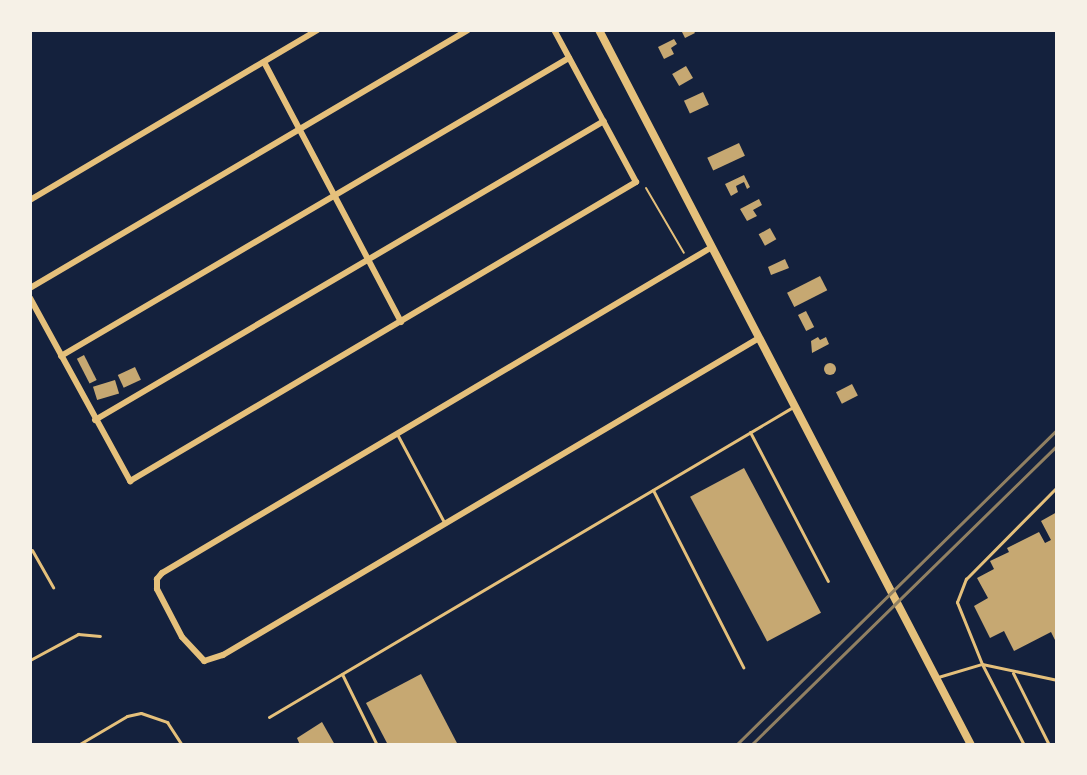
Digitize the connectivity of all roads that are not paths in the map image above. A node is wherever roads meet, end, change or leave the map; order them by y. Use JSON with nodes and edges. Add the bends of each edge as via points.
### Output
{"nodes":[{"id":1,"x":318,"y":30,"type":"edge"},
{"id":2,"x":468,"y":30,"type":"edge"},
{"id":3,"x":554,"y":30,"type":"edge"},
{"id":4,"x":599,"y":30,"type":"edge"},
{"id":5,"x":569,"y":58,"type":"junction"},
{"id":6,"x":264,"y":62,"type":"junction"},
{"id":7,"x":604,"y":121,"type":"junction"},
{"id":8,"x":299,"y":130,"type":"junction"},
{"id":9,"x":334,"y":196,"type":"junction"},
{"id":10,"x":30,"y":200,"type":"edge"},
{"id":11,"x":712,"y":247,"type":"junction"},
{"id":12,"x":367,"y":259,"type":"junction"},
{"id":13,"x":30,"y":288,"type":"edge"},
{"id":14,"x":30,"y":298,"type":"edge"},
{"id":15,"x":401,"y":322,"type":"junction"},
{"id":16,"x":759,"y":338,"type":"junction"},
{"id":17,"x":61,"y":356,"type":"junction"},
{"id":18,"x":795,"y":406,"type":"junction"},
{"id":19,"x":95,"y":420,"type":"junction"},
{"id":20,"x":396,"y":432,"type":"junction"},
{"id":21,"x":750,"y":432,"type":"junction"},
{"id":22,"x":1057,"y":487,"type":"edge"},
{"id":23,"x":653,"y":490,"type":"junction"},
{"id":24,"x":444,"y":522,"type":"junction"},
{"id":25,"x":31,"y":549,"type":"edge"},
{"id":26,"x":828,"y":581,"type":"dead end"},
{"id":27,"x":53,"y":587,"type":"dead end"},
{"id":28,"x":100,"y":636,"type":"dead end"},
{"id":29,"x":30,"y":660,"type":"edge"},
{"id":30,"x":982,"y":664,"type":"junction"},
{"id":31,"x":743,"y":667,"type":"dead end"},
{"id":32,"x":1013,"y":673,"type":"junction"},
{"id":33,"x":342,"y":674,"type":"junction"},
{"id":34,"x":936,"y":678,"type":"junction"},
{"id":35,"x":1057,"y":680,"type":"edge"},
{"id":36,"x":269,"y":717,"type":"dead end"},
{"id":37,"x":78,"y":745,"type":"edge"},
{"id":38,"x":182,"y":745,"type":"edge"},
{"id":39,"x":377,"y":745,"type":"edge"},
{"id":40,"x":971,"y":745,"type":"edge"},
{"id":41,"x":1024,"y":745,"type":"edge"},
{"id":42,"x":1049,"y":745,"type":"edge"}],
"edges":[{"from":1,"to":6,"type":"street"},
{"from":2,"to":8,"type":"street"},
{"from":3,"to":5,"type":"street"},
{"from":4,"to":11,"type":"street"},
{"from":5,"to":7,"type":"street"},
{"from":5,"to":9,"type":"street"},
{"from":6,"to":8,"type":"street"},
{"from":6,"to":10,"type":"street"},
{"from":7,"to":12,"type":"street"},
{"from":7,"to":15,"type":"street","via":[[636,182]]},
{"from":8,"to":9,"type":"street"},
{"from":8,"to":13,"type":"street"},
{"from":9,"to":12,"type":"street"},
{"from":9,"to":17,"type":"street"},
{"from":11,"to":16,"type":"street"},
{"from":11,"to":20,"type":"street"},
{"from":12,"to":15,"type":"street"},
{"from":12,"to":19,"type":"street"},
{"from":14,"to":17,"type":"street"},
{"from":15,"to":19,"type":"street","via":[[130,481]]},
{"from":16,"to":18,"type":"street"},
{"from":16,"to":24,"type":"street"},
{"from":17,"to":19,"type":"street"},
{"from":18,"to":21,"type":"lane"},
{"from":18,"to":34,"type":"street"},
{"from":20,"to":24,"type":"lane"},
{"from":20,"to":24,"type":"street","via":[[162,573],[156,584],[168,610],[193,652],[204,661],[212,661]]},
{"from":21,"to":23,"type":"lane"},
{"from":21,"to":26,"type":"lane"},
{"from":22,"to":30,"type":"lane","via":[[966,579],[957,602]]},
{"from":23,"to":31,"type":"lane"},
{"from":23,"to":33,"type":"lane"},
{"from":25,"to":27,"type":"lane"},
{"from":28,"to":29,"type":"lane","via":[[78,634]]},
{"from":30,"to":32,"type":"lane"},
{"from":30,"to":34,"type":"lane"},
{"from":30,"to":41,"type":"lane"},
{"from":32,"to":35,"type":"lane"},
{"from":32,"to":42,"type":"lane"},
{"from":33,"to":36,"type":"lane"},
{"from":33,"to":39,"type":"lane"},
{"from":34,"to":40,"type":"street"},
{"from":37,"to":38,"type":"lane","via":[[127,716],[141,713],[167,722]]}]}
